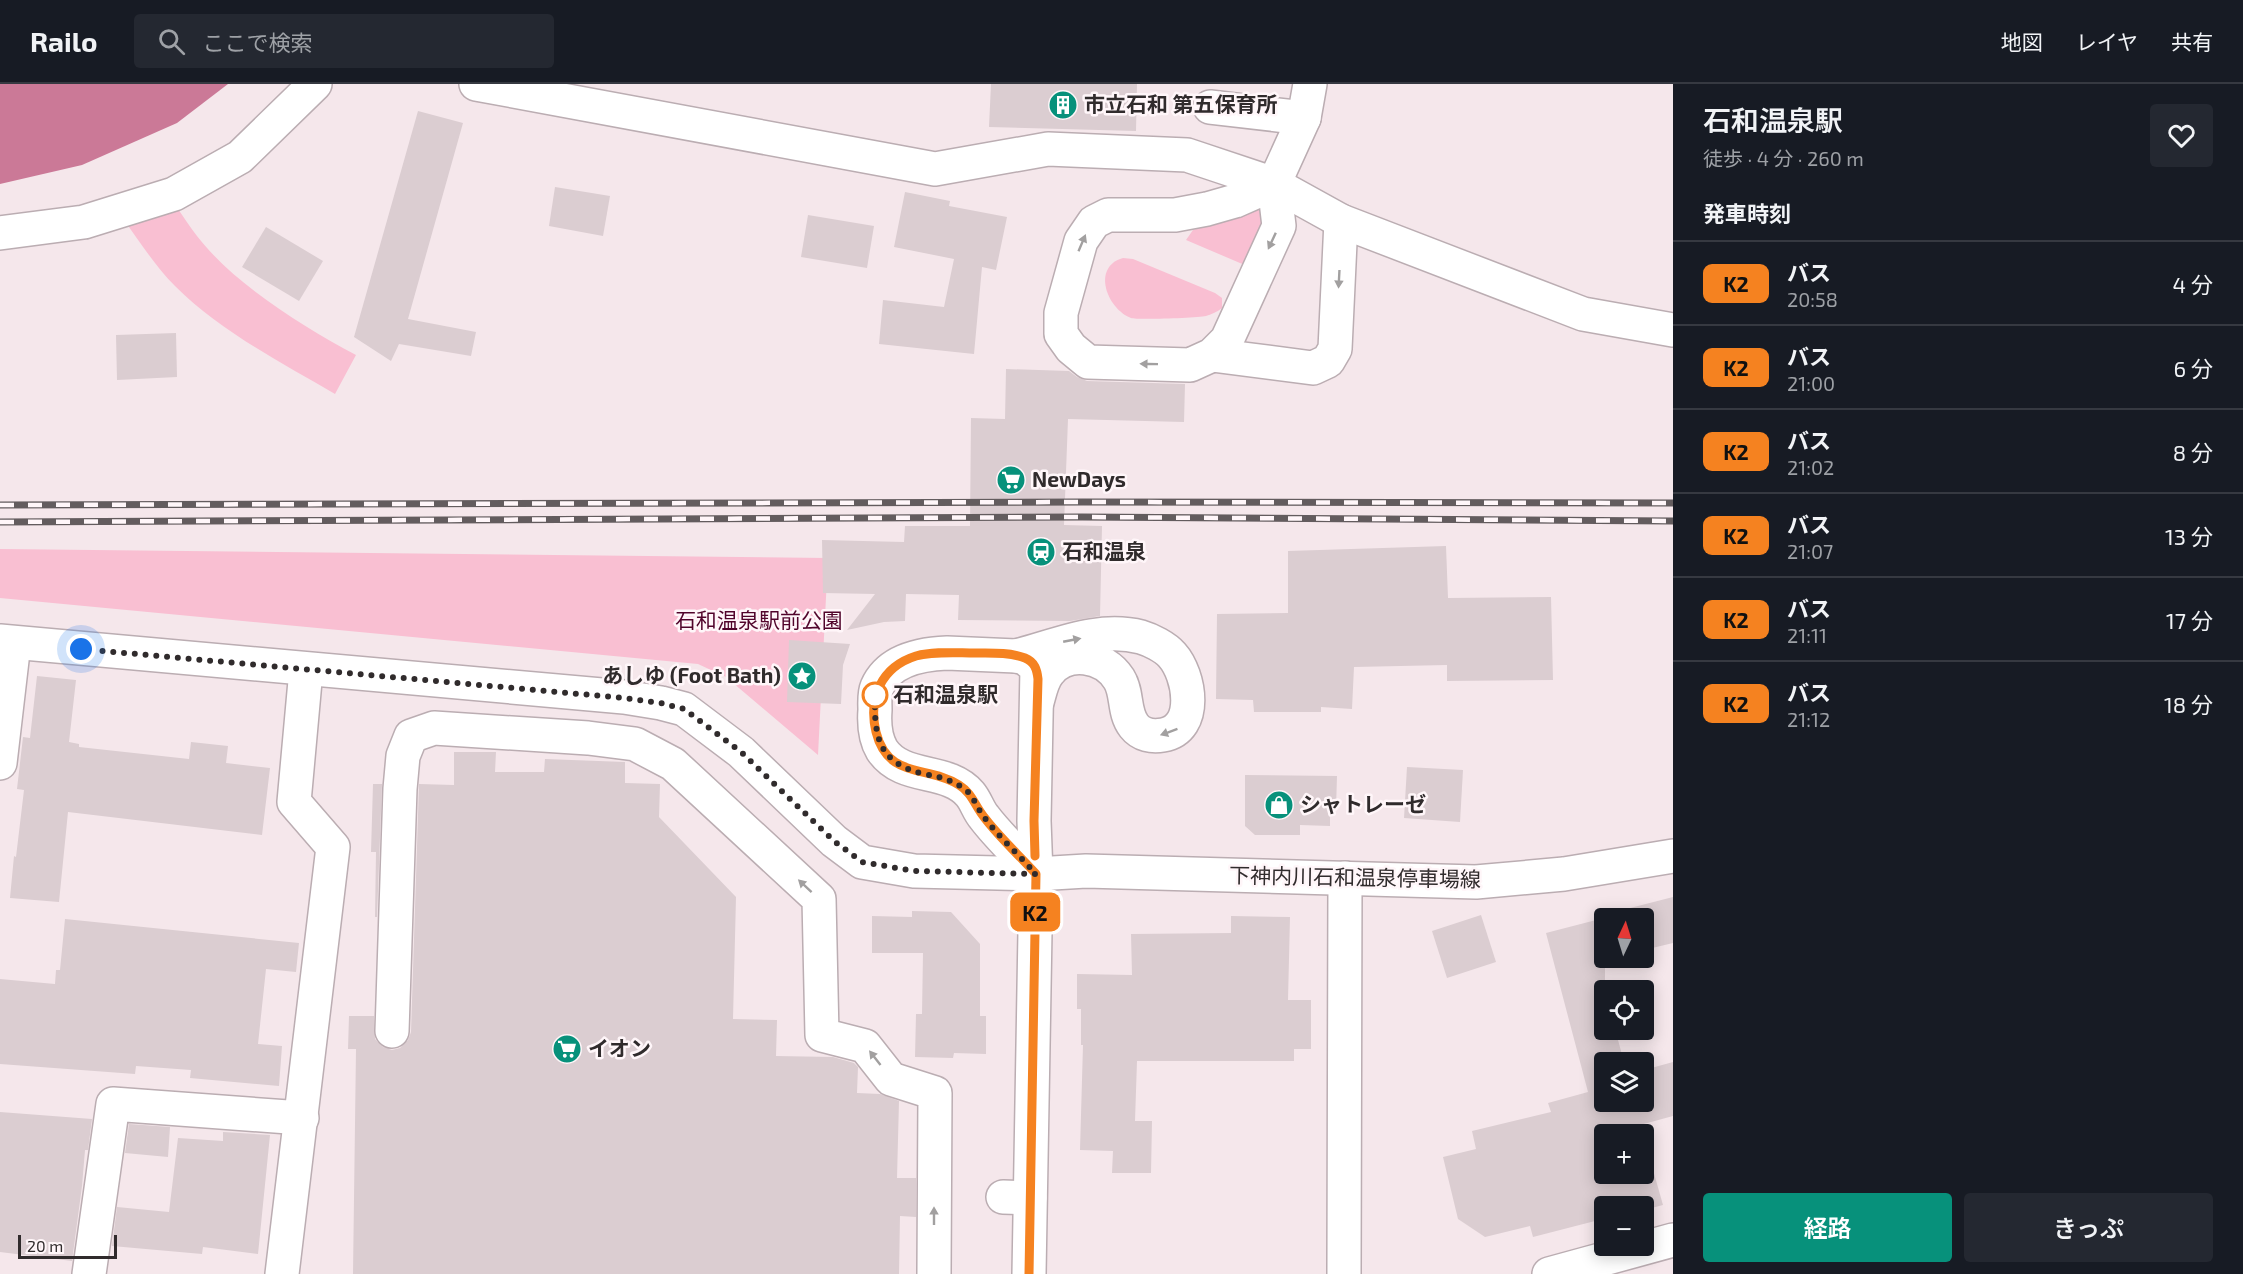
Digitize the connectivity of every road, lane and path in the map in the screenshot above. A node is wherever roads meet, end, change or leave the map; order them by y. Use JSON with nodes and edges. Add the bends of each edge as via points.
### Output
{"nodes":[{"id":1,"x":315,"y":84,"type":"edge"},
{"id":2,"x":476,"y":84,"type":"edge"},
{"id":3,"x":1310,"y":84,"type":"edge"},
{"id":4,"x":1210,"y":107,"type":"dead end"},
{"id":5,"x":1304,"y":118,"type":"junction"},
{"id":6,"x":1274,"y":184,"type":"junction"},
{"id":7,"x":1341,"y":221,"type":"junction"},
{"id":8,"x":0,"y":233,"type":"edge"},
{"id":9,"x":1673,"y":330,"type":"edge"},
{"id":10,"x":1212,"y":355,"type":"junction"},
{"id":11,"x":7,"y":642,"type":"edge"},
{"id":12,"x":1016,"y":656,"type":"junction"},
{"id":13,"x":306,"y":670,"type":"junction"},
{"id":14,"x":1037,"y":702,"type":"junction"},
{"id":15,"x":713,"y":731,"type":"junction"},
{"id":16,"x":0,"y":763,"type":"edge"},
{"id":17,"x":673,"y":764,"type":"junction"},
{"id":18,"x":1673,"y":856,"type":"edge"},
{"id":19,"x":1036,"y":874,"type":"junction"},
{"id":20,"x":1345,"y":878,"type":"junction"},
{"id":21,"x":392,"y":1031,"type":"dead end"},
{"id":22,"x":302,"y":1118,"type":"junction"},
{"id":23,"x":1673,"y":1240,"type":"edge"},
{"id":24,"x":89,"y":1274,"type":"edge"},
{"id":25,"x":282,"y":1274,"type":"edge"},
{"id":26,"x":934,"y":1274,"type":"edge"},
{"id":27,"x":1029,"y":1274,"type":"edge"},
{"id":28,"x":1344,"y":1274,"type":"edge"},
{"id":29,"x":1549,"y":1274,"type":"edge"}],
"edges":[{"from":1,"to":8,"type":"street","via":[[240,157],[174,194],[84,222]]},
{"from":2,"to":6,"type":"street","via":[[935,169],[1048,149],[1187,155]]},
{"from":3,"to":5,"type":"street"},
{"from":4,"to":5,"type":"street"},
{"from":5,"to":6,"type":"street"},
{"from":6,"to":7,"type":"street"},
{"from":6,"to":10,"type":"street","one_way":true,"via":[[1279,226],[1227,340]]},
{"from":10,"to":6,"type":"street","one_way":true,"via":[[1190,365],[1088,362],[1071,348],[1061,334],[1061,313],[1081,241],[1094,222],[1108,215],[1174,215],[1207,209]]},
{"from":7,"to":9,"type":"street","via":[[1583,314]]},
{"from":7,"to":10,"type":"street","one_way":true,"via":[[1335,349],[1328,361],[1313,368]]},
{"from":11,"to":13,"type":"street","name":"下神内川石和温泉停車場線"},
{"from":11,"to":16,"type":"street"},
{"from":12,"to":14,"type":"street","via":[[1037,668]]},
{"from":12,"to":14,"type":"street","one_way":true,"via":[[1074,639],[1140,637],[1172,655],[1188,695],[1179,728],[1161,736],[1141,732],[1128,714],[1117,676],[1108,666],[1085,657],[1070,659],[1049,671]]},
{"from":12,"to":19,"type":"street","via":[[947,653],[906,660],[877,688],[875,729],[883,751],[905,768],[945,778],[970,794],[984,818]]},
{"from":13,"to":15,"type":"street","name":"下神内川石和温泉停車場線","via":[[661,703],[684,709]]},
{"from":13,"to":22,"type":"street","via":[[294,802],[333,847]]},
{"from":14,"to":19,"type":"street"},
{"from":15,"to":17,"type":"street"},
{"from":15,"to":19,"type":"street","name":"下神内川石和温泉停車場線","via":[[862,862],[914,871]]},
{"from":17,"to":21,"type":"street","via":[[635,744],[588,738],[434,728],[411,736],[403,756],[400,789]]},
{"from":26,"to":17,"type":"street","one_way":true,"via":[[935,1093],[891,1079],[865,1046],[822,1035],[819,899]]},
{"from":18,"to":20,"type":"street","name":"下神内川石和温泉停車場線","via":[[1564,874],[1476,882]]},
{"from":19,"to":20,"type":"street","name":"下神内川石和温泉停車場線","via":[[1086,871]]},
{"from":19,"to":27,"type":"street","via":[[1017,1198]]},
{"from":20,"to":28,"type":"street"},
{"from":22,"to":24,"type":"street","via":[[113,1104]]},
{"from":22,"to":25,"type":"street"},
{"from":23,"to":29,"type":"street"}]}
